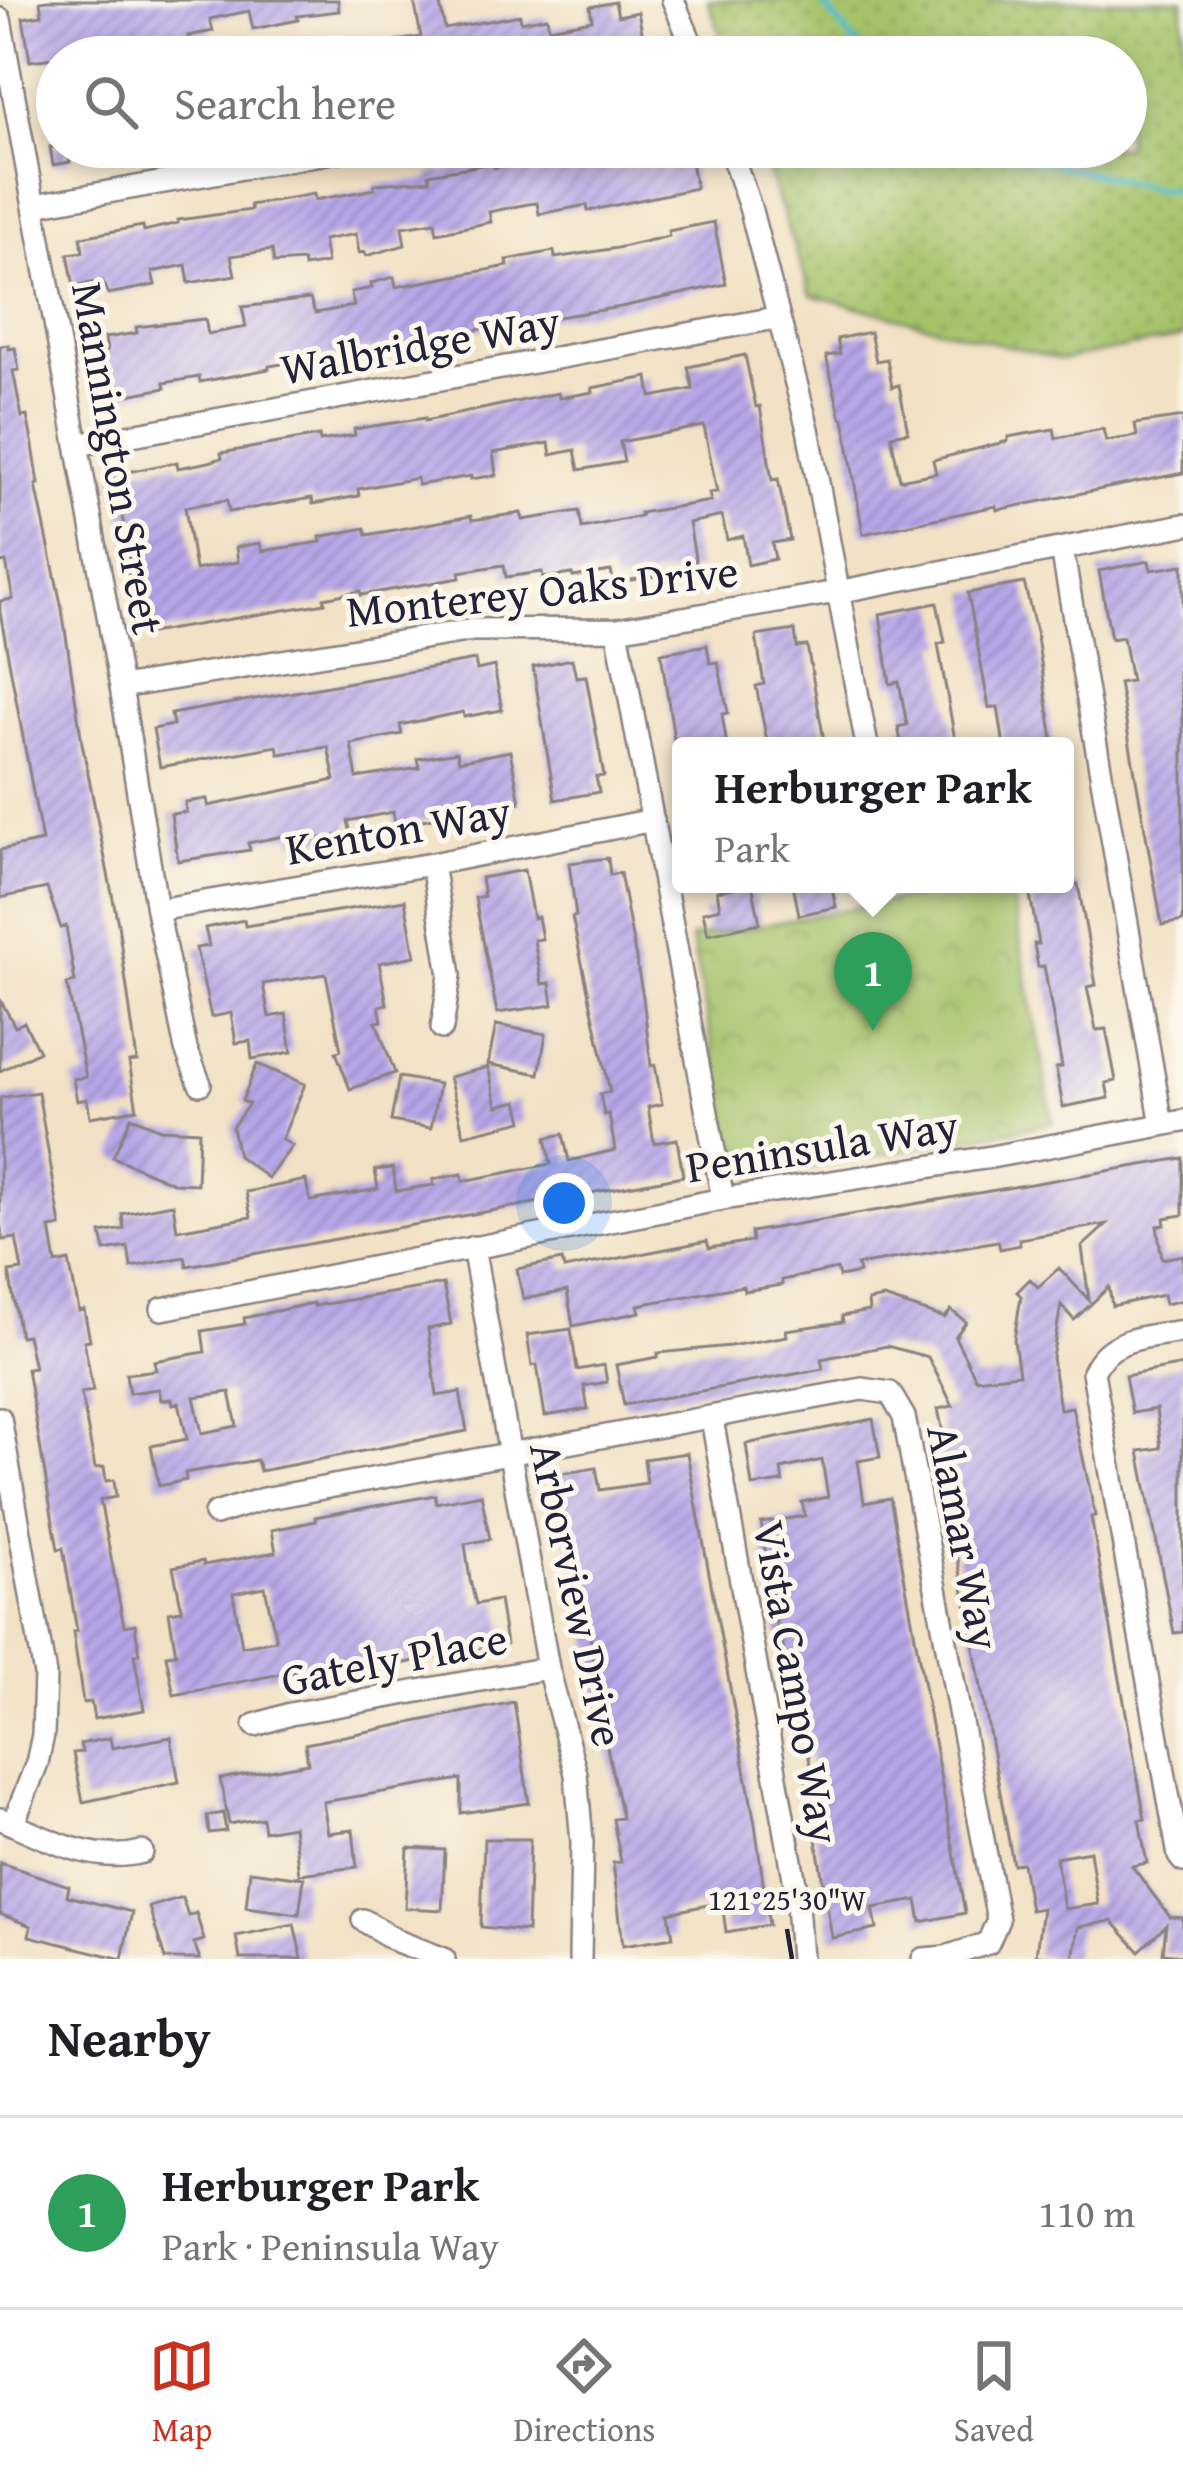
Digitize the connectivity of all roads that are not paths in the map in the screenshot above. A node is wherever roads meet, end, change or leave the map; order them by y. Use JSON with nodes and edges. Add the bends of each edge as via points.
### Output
{"nodes":[{"id":1,"x":673,"y":0,"type":"edge"},
{"id":2,"x":0,"y":20,"type":"edge"},
{"id":3,"x":688,"y":36,"type":"edge"},
{"id":4,"x":243,"y":168,"type":"edge"},
{"id":5,"x":736,"y":168,"type":"edge"},
{"id":6,"x":35,"y":205,"type":"junction"},
{"id":7,"x":776,"y":319,"type":"junction"},
{"id":8,"x":77,"y":446,"type":"junction"},
{"id":9,"x":1183,"y":525,"type":"edge"},
{"id":10,"x":1061,"y":549,"type":"junction"},
{"id":11,"x":837,"y":592,"type":"junction"},
{"id":12,"x":617,"y":629,"type":"junction"},
{"id":13,"x":121,"y":687,"type":"junction"},
{"id":14,"x":865,"y":737,"type":"edge"},
{"id":15,"x":653,"y":820,"type":"junction"},
{"id":16,"x":432,"y":864,"type":"junction"},
{"id":17,"x":157,"y":910,"type":"junction"},
{"id":18,"x":442,"y":1028,"type":"dead end"},
{"id":19,"x":200,"y":1084,"type":"dead end"},
{"id":20,"x":1173,"y":1123,"type":"edge"},
{"id":21,"x":723,"y":1199,"type":"junction"},
{"id":22,"x":473,"y":1247,"type":"junction"},
{"id":23,"x":162,"y":1309,"type":"dead end"},
{"id":24,"x":1183,"y":1330,"type":"edge"},
{"id":25,"x":0,"y":1418,"type":"edge"},
{"id":26,"x":712,"y":1419,"type":"junction"},
{"id":27,"x":508,"y":1454,"type":"junction"},
{"id":28,"x":215,"y":1514,"type":"dead end"},
{"id":29,"x":548,"y":1668,"type":"junction"},
{"id":30,"x":255,"y":1725,"type":"dead end"},
{"id":31,"x":6,"y":1822,"type":"edge"},
{"id":32,"x":142,"y":1852,"type":"dead end"},
{"id":33,"x":1183,"y":1861,"type":"edge"},
{"id":34,"x":363,"y":1920,"type":"dead end"},
{"id":35,"x":444,"y":1959,"type":"edge"},
{"id":36,"x":580,"y":1959,"type":"edge"},
{"id":37,"x":802,"y":1959,"type":"edge"},
{"id":38,"x":923,"y":1959,"type":"edge"}],
"edges":[{"from":1,"to":3,"type":"street"},
{"from":2,"to":6,"type":"street","name":"Mannington Street"},
{"from":4,"to":6,"type":"street"},
{"from":5,"to":7,"type":"street"},
{"from":6,"to":8,"type":"street","name":"Mannington Street"},
{"from":7,"to":8,"type":"street","name":"Walbridge Way"},
{"from":7,"to":11,"type":"street","via":[[808,429]]},
{"from":8,"to":13,"type":"street","name":"Mannington Street"},
{"from":9,"to":10,"type":"street","name":"Monterey Oaks Drive"},
{"from":10,"to":11,"type":"street","name":"Monterey Oaks Drive"},
{"from":10,"to":20,"type":"street"},
{"from":11,"to":12,"type":"street","name":"Monterey Oaks Drive"},
{"from":11,"to":14,"type":"street"},
{"from":12,"to":13,"type":"street","name":"Monterey Oaks Drive","via":[[473,630]]},
{"from":12,"to":15,"type":"street"},
{"from":13,"to":17,"type":"street","name":"Mannington Street"},
{"from":15,"to":16,"type":"street","name":"Kenton Way"},
{"from":15,"to":21,"type":"street"},
{"from":16,"to":17,"type":"street","name":"Kenton Way"},
{"from":16,"to":18,"type":"street","via":[[450,975]]},
{"from":17,"to":19,"type":"street","name":"Mannington Street","via":[[185,1049]]},
{"from":20,"to":21,"type":"street","name":"Peninsula Way"},
{"from":21,"to":22,"type":"street","name":"Peninsula Way"},
{"from":22,"to":23,"type":"street","name":"Peninsula Way"},
{"from":22,"to":27,"type":"street","name":"Arborview Drive"},
{"from":24,"to":33,"type":"street","via":[[1123,1341],[1100,1356],[1093,1372]]},
{"from":25,"to":31,"type":"street","via":[[45,1675],[37,1763]]},
{"from":26,"to":27,"type":"street","name":"Alamar Way"},
{"from":26,"to":37,"type":"street","name":"Vista Campo Way"},
{"from":26,"to":38,"type":"street","name":"Alamar Way","via":[[862,1389],[890,1393],[898,1403],[998,1920],[988,1943]]},
{"from":27,"to":28,"type":"street","name":"Alamar Way"},
{"from":27,"to":29,"type":"street","name":"Arborview Drive"},
{"from":29,"to":30,"type":"street","name":"Gately Place"},
{"from":29,"to":36,"type":"street","name":"Arborview Drive","via":[[576,1774]]},
{"from":31,"to":32,"type":"street","via":[[88,1854]]},
{"from":34,"to":35,"type":"street"}]}
